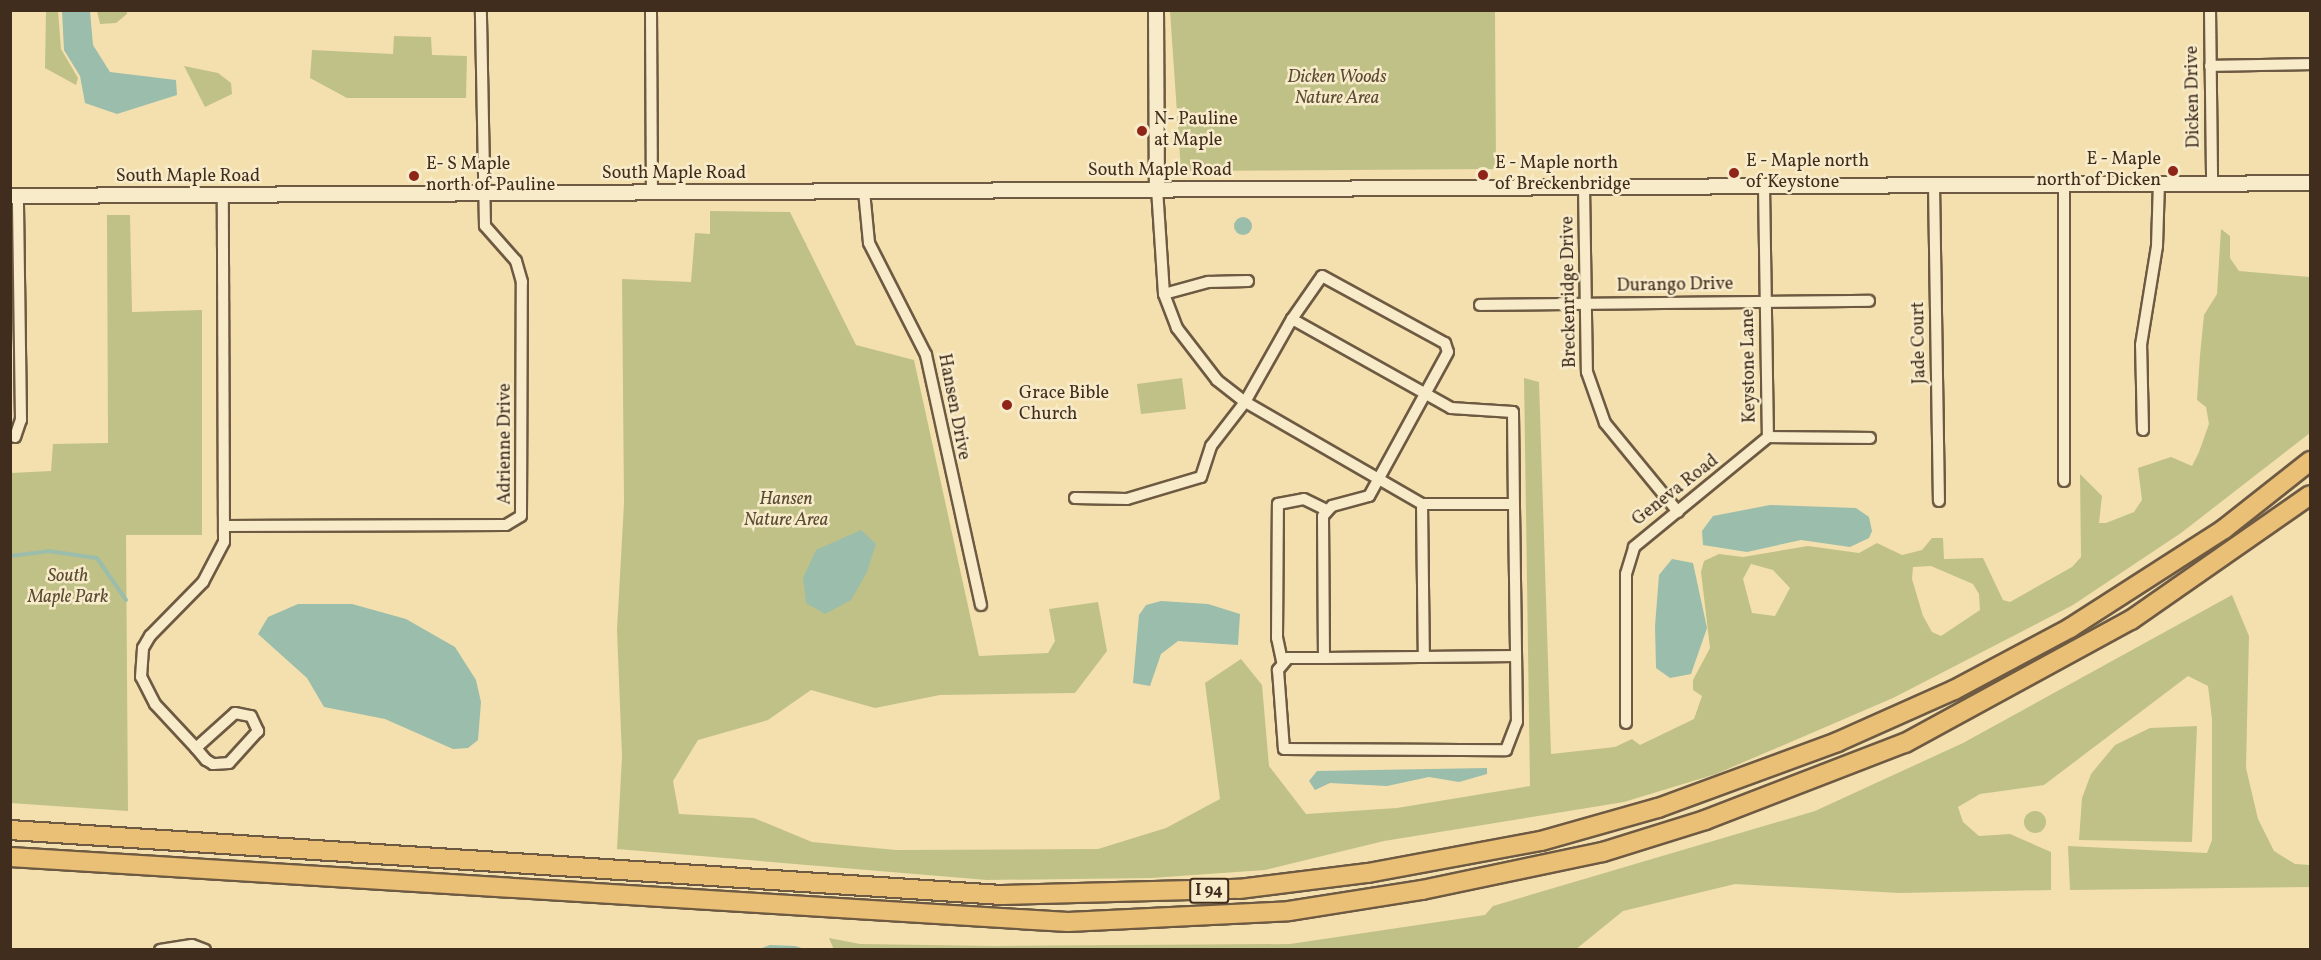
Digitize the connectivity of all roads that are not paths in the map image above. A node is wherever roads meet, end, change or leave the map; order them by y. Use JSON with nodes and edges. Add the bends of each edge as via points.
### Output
{"nodes":[{"id":1,"x":482,"y":10,"type":"edge"},
{"id":2,"x":651,"y":10,"type":"edge"},
{"id":3,"x":1156,"y":10,"type":"edge"},
{"id":4,"x":2210,"y":10,"type":"edge"},
{"id":5,"x":2310,"y":64,"type":"edge"},
{"id":6,"x":2210,"y":66,"type":"junction"},
{"id":7,"x":2159,"y":183,"type":"junction"},
{"id":8,"x":2212,"y":183,"type":"junction"},
{"id":9,"x":2310,"y":183,"type":"edge"},
{"id":10,"x":2064,"y":184,"type":"junction"},
{"id":11,"x":1934,"y":185,"type":"junction"},
{"id":12,"x":1764,"y":186,"type":"junction"},
{"id":13,"x":1584,"y":187,"type":"junction"},
{"id":14,"x":1157,"y":188,"type":"junction"},
{"id":15,"x":864,"y":191,"type":"junction"},
{"id":16,"x":652,"y":192,"type":"junction"},
{"id":17,"x":484,"y":193,"type":"junction"},
{"id":18,"x":223,"y":194,"type":"junction"},
{"id":19,"x":14,"y":196,"type":"edge"},
{"id":20,"x":1248,"y":281,"type":"dead end"},
{"id":21,"x":1164,"y":294,"type":"junction"},
{"id":22,"x":1869,"y":301,"type":"dead end"},
{"id":23,"x":1765,"y":302,"type":"junction"},
{"id":24,"x":1480,"y":304,"type":"dead end"},
{"id":25,"x":1586,"y":304,"type":"junction"},
{"id":26,"x":1292,"y":319,"type":"junction"},
{"id":27,"x":1427,"y":394,"type":"junction"},
{"id":28,"x":1245,"y":402,"type":"junction"},
{"id":29,"x":2143,"y":430,"type":"dead end"},
{"id":30,"x":15,"y":437,"type":"dead end"},
{"id":31,"x":1768,"y":437,"type":"junction"},
{"id":32,"x":1870,"y":438,"type":"dead end"},
{"id":33,"x":2310,"y":461,"type":"edge"},
{"id":34,"x":1379,"y":478,"type":"junction"},
{"id":35,"x":2064,"y":481,"type":"dead end"},
{"id":36,"x":2310,"y":495,"type":"edge"},
{"id":37,"x":1075,"y":498,"type":"dead end"},
{"id":38,"x":1939,"y":501,"type":"dead end"},
{"id":39,"x":1422,"y":504,"type":"junction"},
{"id":40,"x":1514,"y":504,"type":"junction"},
{"id":41,"x":1326,"y":510,"type":"junction"},
{"id":42,"x":1678,"y":512,"type":"junction"},
{"id":43,"x":224,"y":526,"type":"junction"},
{"id":44,"x":981,"y":605,"type":"dead end"},
{"id":45,"x":1516,"y":656,"type":"junction"},
{"id":46,"x":1424,"y":657,"type":"junction"},
{"id":47,"x":1324,"y":658,"type":"junction"},
{"id":48,"x":1282,"y":661,"type":"junction"},
{"id":49,"x":1626,"y":723,"type":"dead end"},
{"id":50,"x":196,"y":748,"type":"junction"},
{"id":51,"x":10,"y":830,"type":"edge"},
{"id":52,"x":10,"y":857,"type":"edge"},
{"id":53,"x":160,"y":950,"type":"edge"},
{"id":54,"x":206,"y":950,"type":"edge"}],
"edges":[{"from":1,"to":17,"type":"street"},
{"from":2,"to":16,"type":"street"},
{"from":3,"to":14,"type":"street"},
{"from":4,"to":6,"type":"street","name":"Dicken Drive"},
{"from":5,"to":6,"type":"street"},
{"from":6,"to":8,"type":"street","name":"Dicken Drive"},
{"from":7,"to":8,"type":"street","name":"South Maple Road"},
{"from":7,"to":10,"type":"street","name":"South Maple Road"},
{"from":7,"to":29,"type":"street","via":[[2157,246],[2141,345]]},
{"from":8,"to":9,"type":"street","name":"South Maple Road"},
{"from":10,"to":11,"type":"street","name":"South Maple Road"},
{"from":10,"to":35,"type":"street"},
{"from":11,"to":12,"type":"street","name":"South Maple Road"},
{"from":11,"to":38,"type":"street","name":"Jade Court"},
{"from":12,"to":13,"type":"street","name":"South Maple Road"},
{"from":12,"to":23,"type":"street","name":"Keystone Lane"},
{"from":13,"to":14,"type":"street","name":"South Maple Road"},
{"from":13,"to":25,"type":"street","name":"Breckenridge Drive"},
{"from":14,"to":15,"type":"street","name":"South Maple Road"},
{"from":14,"to":21,"type":"street"},
{"from":15,"to":16,"type":"street","name":"South Maple Road"},
{"from":15,"to":44,"type":"street","name":"Hansen Drive","via":[[869,243],[926,355]]},
{"from":16,"to":17,"type":"street","name":"South Maple Road"},
{"from":17,"to":18,"type":"street","name":"South Maple Road"},
{"from":17,"to":43,"type":"street","name":"Adrienne Drive","via":[[487,233],[516,261],[522,282],[523,508],[518,521]]},
{"from":18,"to":19,"type":"street","name":"South Maple Road"},
{"from":18,"to":43,"type":"street"},
{"from":19,"to":30,"type":"street","via":[[21,420]]},
{"from":20,"to":21,"type":"street","via":[[1208,282]]},
{"from":21,"to":28,"type":"street","via":[[1195,357]]},
{"from":22,"to":23,"type":"street","name":"Durango Drive"},
{"from":23,"to":25,"type":"street","name":"Durango Drive"},
{"from":23,"to":31,"type":"street","name":"Keystone Lane"},
{"from":24,"to":25,"type":"street","name":"Durango Drive"},
{"from":25,"to":42,"type":"street","name":"Breckenridge Drive","via":[[1587,372],[1605,423]]},
{"from":26,"to":27,"type":"street"},
{"from":26,"to":27,"type":"street","via":[[1315,280],[1330,278],[1444,343],[1446,362]]},
{"from":26,"to":28,"type":"street"},
{"from":27,"to":34,"type":"street"},
{"from":27,"to":40,"type":"street","via":[[1463,412],[1513,412]]},
{"from":28,"to":34,"type":"street"},
{"from":28,"to":37,"type":"street","via":[[1211,446],[1201,477],[1127,499]]},
{"from":31,"to":32,"type":"street"},
{"from":31,"to":42,"type":"street","name":"Geneva Road"},
{"from":33,"to":51,"type":"highway","number":"I 94","via":[[2224,529],[2070,628],[1954,690],[1837,742],[1658,808],[1541,841],[1368,873],[1239,889],[1002,896]]},
{"from":34,"to":39,"type":"street"},
{"from":34,"to":41,"type":"street","via":[[1369,496]]},
{"from":36,"to":52,"type":"highway","number":"I 94","via":[[2140,615],[1905,743],[1706,820],[1615,848],[1422,890],[1266,913],[1068,922]]},
{"from":39,"to":40,"type":"street"},
{"from":39,"to":46,"type":"street"},
{"from":40,"to":45,"type":"street"},
{"from":41,"to":47,"type":"street","via":[[1322,522]]},
{"from":41,"to":48,"type":"street","via":[[1304,499],[1278,504],[1276,638]]},
{"from":42,"to":49,"type":"street","name":"Geneva Road","via":[[1646,534],[1629,559]]},
{"from":43,"to":50,"type":"street","via":[[215,567],[150,636],[141,660],[145,692]]},
{"from":45,"to":46,"type":"street"},
{"from":45,"to":48,"type":"street","via":[[1515,733],[1500,752],[1290,752],[1279,742]]},
{"from":46,"to":47,"type":"street"},
{"from":47,"to":48,"type":"street"},
{"from":50,"to":50,"type":"street","via":[[213,764],[229,763],[255,739],[255,722],[244,713],[235,713]]},
{"from":53,"to":54,"type":"street","via":[[192,945]]}]}
